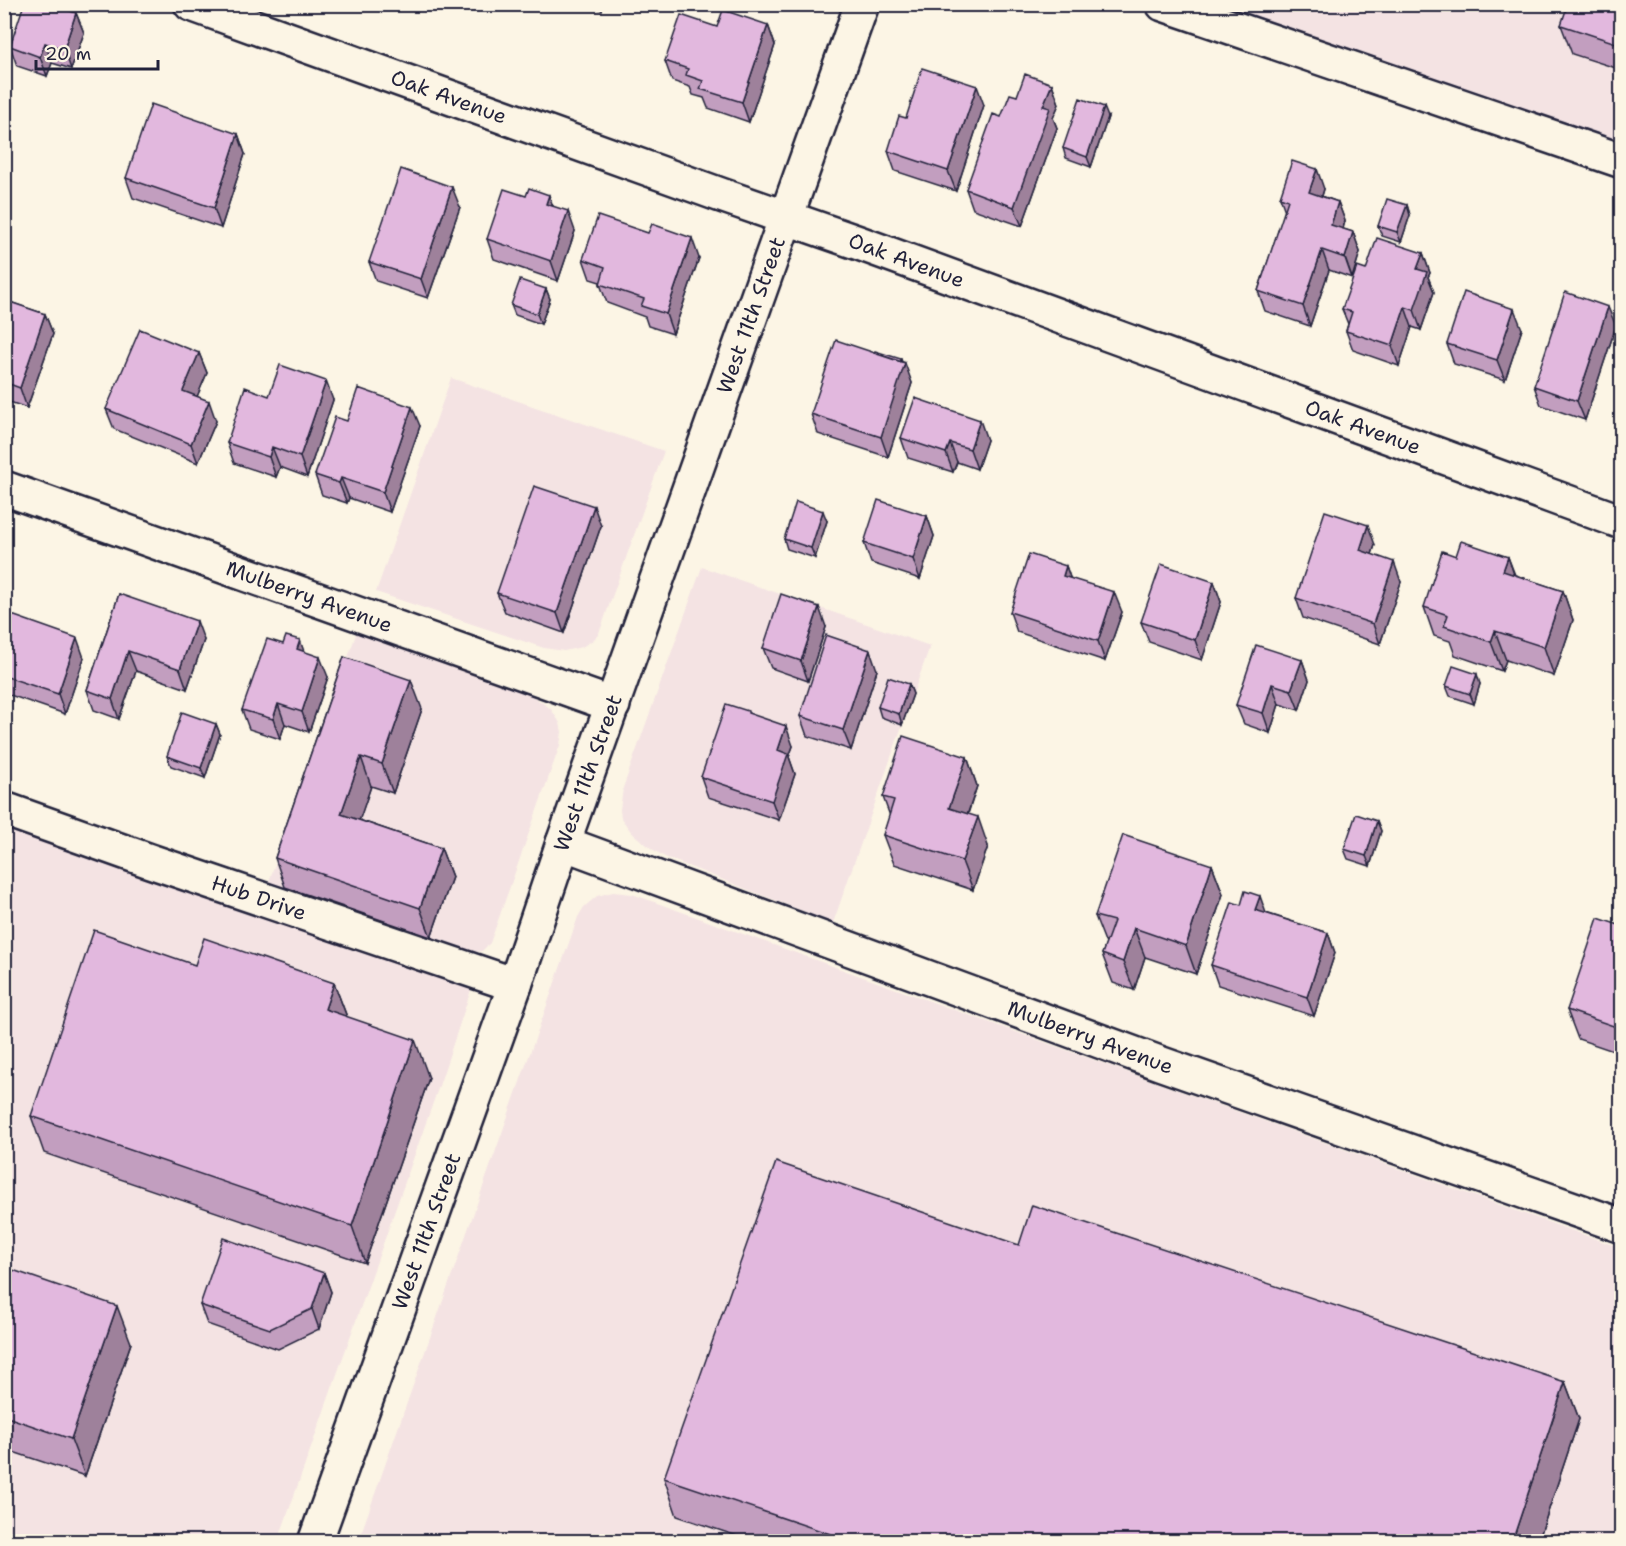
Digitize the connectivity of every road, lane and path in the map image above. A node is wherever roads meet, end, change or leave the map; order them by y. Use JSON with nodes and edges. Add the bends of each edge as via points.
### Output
{"nodes":[{"id":1,"x":191,"y":4,"type":"edge"},
{"id":2,"x":862,"y":4,"type":"edge"},
{"id":3,"x":1163,"y":4,"type":"edge"},
{"id":4,"x":1622,"y":161,"type":"edge"},
{"id":5,"x":787,"y":218,"type":"junction"},
{"id":6,"x":4,"y":488,"type":"edge"},
{"id":7,"x":1622,"y":522,"type":"edge"},
{"id":8,"x":613,"y":705,"type":"junction"},
{"id":9,"x":4,"y":809,"type":"edge"},
{"id":10,"x":563,"y":843,"type":"junction"},
{"id":11,"x":515,"y":985,"type":"junction"},
{"id":12,"x":1622,"y":1226,"type":"edge"},
{"id":13,"x":315,"y":1542,"type":"edge"}],
"edges":[{"from":1,"to":5,"type":"street","name":"Oak Avenue"},
{"from":2,"to":5,"type":"street","name":"West 11th Street"},
{"from":3,"to":4,"type":"street"},
{"from":5,"to":7,"type":"street","name":"Oak Avenue"},
{"from":5,"to":8,"type":"street","name":"West 11th Street"},
{"from":6,"to":8,"type":"street","name":"Mulberry Avenue"},
{"from":8,"to":10,"type":"street","name":"West 11th Street"},
{"from":9,"to":11,"type":"street","name":"Hub Drive"},
{"from":10,"to":11,"type":"street","name":"West 11th Street"},
{"from":10,"to":12,"type":"street","name":"Mulberry Avenue","via":[[1162,1064]]},
{"from":11,"to":13,"type":"street","name":"West 11th Street"}]}
